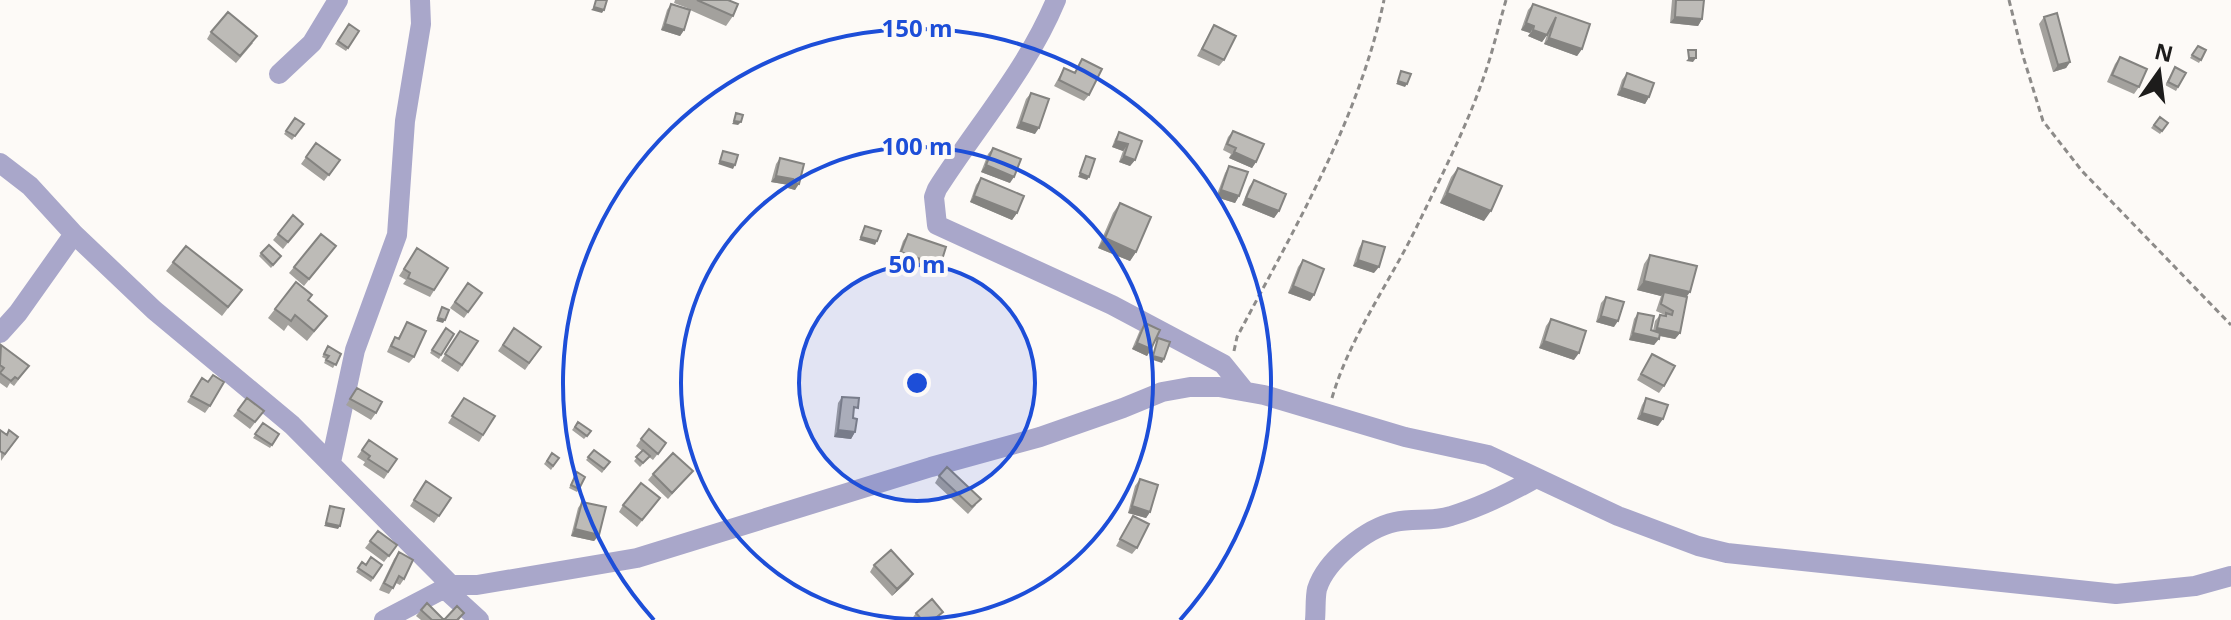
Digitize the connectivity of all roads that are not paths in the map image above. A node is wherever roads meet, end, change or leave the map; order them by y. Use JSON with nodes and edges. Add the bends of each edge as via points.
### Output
{"nodes":[{"id":1,"x":338,"y":0,"type":"edge"},
{"id":2,"x":420,"y":0,"type":"edge"},
{"id":3,"x":1056,"y":0,"type":"edge"},
{"id":4,"x":279,"y":74,"type":"dead end"},
{"id":5,"x":0,"y":163,"type":"edge"},
{"id":6,"x":74,"y":234,"type":"junction"},
{"id":7,"x":0,"y":333,"type":"edge"},
{"id":8,"x":1238,"y":382,"type":"junction"},
{"id":9,"x":331,"y":462,"type":"junction"},
{"id":10,"x":1536,"y":478,"type":"junction"},
{"id":11,"x":2231,"y":576,"type":"edge"},
{"id":12,"x":448,"y":587,"type":"junction"},
{"id":13,"x":384,"y":620,"type":"edge"},
{"id":14,"x":479,"y":620,"type":"edge"},
{"id":15,"x":1315,"y":620,"type":"edge"}],
"edges":[{"from":1,"to":4,"type":"street","via":[[312,43]]},
{"from":2,"to":9,"type":"street","via":[[397,235],[355,350]]},
{"from":3,"to":8,"type":"street","via":[[1043,33],[937,189],[937,225],[1112,305],[1223,364]]},
{"from":5,"to":6,"type":"street","via":[[30,186]]},
{"from":6,"to":7,"type":"street"},
{"from":6,"to":9,"type":"street"},
{"from":8,"to":10,"type":"street","via":[[1405,437],[1488,455]]},
{"from":8,"to":12,"type":"street","via":[[1162,392],[1040,437],[637,558]]},
{"from":9,"to":12,"type":"street"},
{"from":10,"to":11,"type":"street","via":[[1662,535],[1727,553],[2116,594],[2195,586]]},
{"from":10,"to":15,"type":"street","via":[[1452,516],[1398,521],[1368,533],[1324,576],[1317,589]]},
{"from":12,"to":13,"type":"street"},
{"from":12,"to":14,"type":"street"}]}
